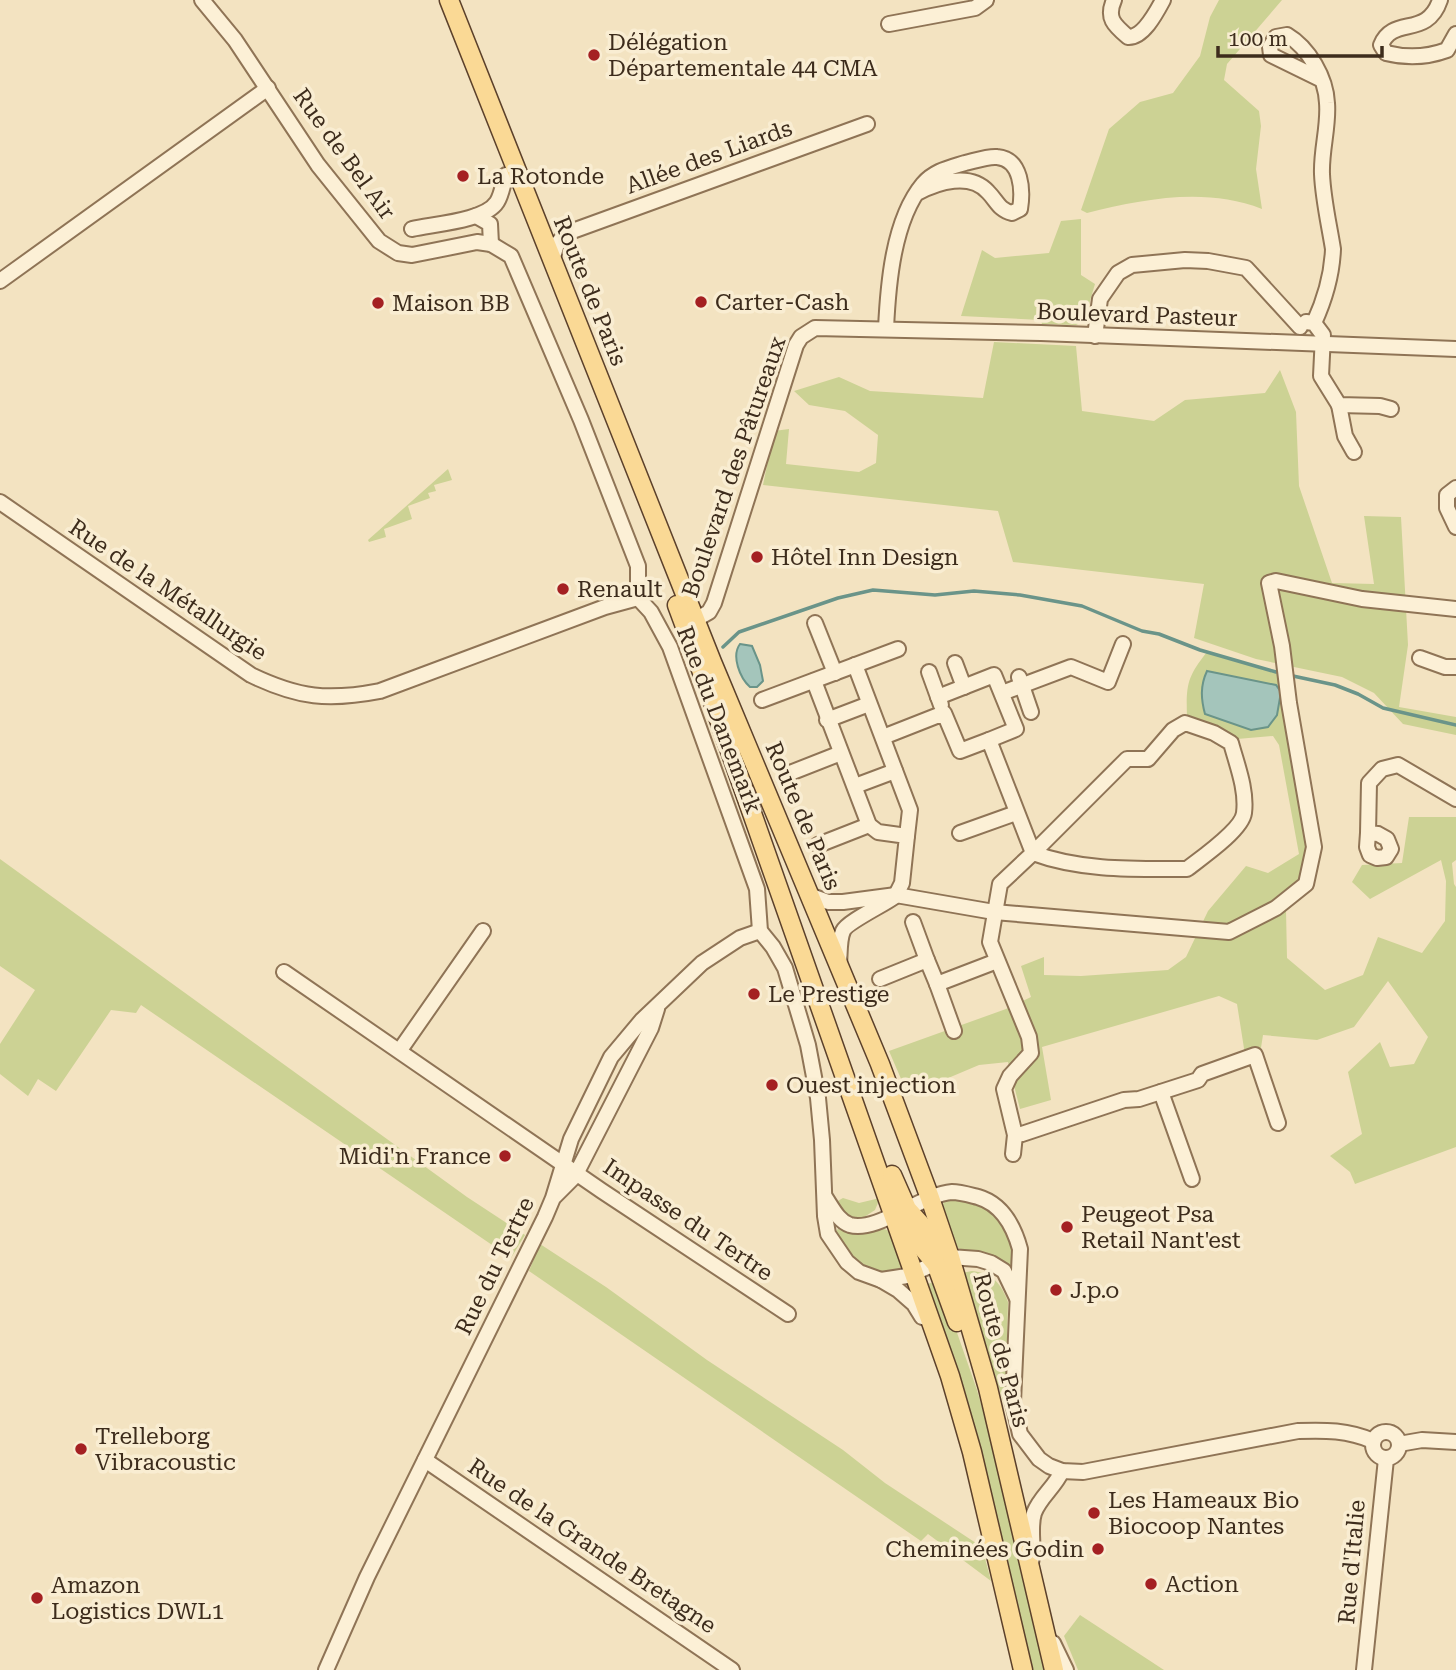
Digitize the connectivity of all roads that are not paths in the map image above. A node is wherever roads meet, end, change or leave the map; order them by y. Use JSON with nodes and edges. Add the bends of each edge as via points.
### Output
{"nodes":[{"id":1,"x":202,"y":0,"type":"edge"},
{"id":2,"x":436,"y":0,"type":"edge"},
{"id":3,"x":449,"y":0,"type":"edge"},
{"id":4,"x":986,"y":0,"type":"edge"},
{"id":5,"x":1114,"y":0,"type":"edge"},
{"id":6,"x":1163,"y":0,"type":"edge"},
{"id":7,"x":1440,"y":0,"type":"edge"},
{"id":8,"x":889,"y":24,"type":"dead end"},
{"id":9,"x":1456,"y":34,"type":"edge"},
{"id":10,"x":1322,"y":80,"type":"dead end"},
{"id":11,"x":268,"y":88,"type":"junction"},
{"id":12,"x":867,"y":124,"type":"dead end"},
{"id":13,"x":506,"y":175,"type":"junction"},
{"id":14,"x":917,"y":193,"type":"junction"},
{"id":15,"x":476,"y":216,"type":"junction"},
{"id":16,"x":537,"y":223,"type":"junction"},
{"id":17,"x":412,"y":229,"type":"dead end"},
{"id":18,"x":567,"y":233,"type":"junction"},
{"id":19,"x":491,"y":244,"type":"junction"},
{"id":20,"x":552,"y":260,"type":"junction"},
{"id":21,"x":0,"y":281,"type":"edge"},
{"id":22,"x":1307,"y":325,"type":"junction"},
{"id":23,"x":815,"y":328,"type":"joint"},
{"id":24,"x":886,"y":329,"type":"junction"},
{"id":25,"x":1095,"y":336,"type":"junction"},
{"id":26,"x":1295,"y":344,"type":"junction"},
{"id":27,"x":1323,"y":345,"type":"junction"},
{"id":28,"x":1456,"y":349,"type":"edge"},
{"id":29,"x":1339,"y":405,"type":"junction"},
{"id":30,"x":1391,"y":409,"type":"dead end"},
{"id":31,"x":1354,"y":452,"type":"dead end"},
{"id":32,"x":1456,"y":488,"type":"edge"},
{"id":33,"x":0,"y":502,"type":"edge"},
{"id":34,"x":1456,"y":527,"type":"edge"},
{"id":35,"x":639,"y":598,"type":"junction"},
{"id":36,"x":1456,"y":609,"type":"edge"},
{"id":37,"x":695,"y":620,"type":"junction"},
{"id":38,"x":815,"y":623,"type":"dead end"},
{"id":39,"x":1123,"y":643,"type":"dead end"},
{"id":40,"x":898,"y":649,"type":"dead end"},
{"id":41,"x":1420,"y":658,"type":"dead end"},
{"id":42,"x":955,"y":663,"type":"dead end"},
{"id":43,"x":855,"y":665,"type":"junction"},
{"id":44,"x":1456,"y":667,"type":"edge"},
{"id":45,"x":929,"y":672,"type":"dead end"},
{"id":46,"x":835,"y":673,"type":"junction"},
{"id":47,"x":814,"y":681,"type":"junction"},
{"id":48,"x":1020,"y":682,"type":"junction"},
{"id":49,"x":964,"y":687,"type":"junction"},
{"id":50,"x":1002,"y":694,"type":"junction"},
{"id":51,"x":938,"y":697,"type":"junction"},
{"id":52,"x":762,"y":701,"type":"dead end"},
{"id":53,"x":869,"y":704,"type":"junction"},
{"id":54,"x":1031,"y":712,"type":"dead end"},
{"id":55,"x":944,"y":713,"type":"junction"},
{"id":56,"x":827,"y":719,"type":"junction"},
{"id":57,"x":883,"y":737,"type":"junction"},
{"id":58,"x":989,"y":740,"type":"junction"},
{"id":59,"x":841,"y":753,"type":"junction"},
{"id":60,"x":895,"y":771,"type":"junction"},
{"id":61,"x":790,"y":773,"type":"dead end"},
{"id":62,"x":855,"y":786,"type":"junction"},
{"id":63,"x":1456,"y":799,"type":"edge"},
{"id":64,"x":1016,"y":813,"type":"junction"},
{"id":65,"x":869,"y":825,"type":"junction"},
{"id":66,"x":960,"y":833,"type":"dead end"},
{"id":67,"x":1367,"y":833,"type":"dead end"},
{"id":68,"x":907,"y":836,"type":"junction"},
{"id":69,"x":818,"y":845,"type":"dead end"},
{"id":70,"x":1033,"y":853,"type":"junction"},
{"id":71,"x":809,"y":895,"type":"junction"},
{"id":72,"x":896,"y":895,"type":"junction"},
{"id":73,"x":994,"y":912,"type":"junction"},
{"id":74,"x":913,"y":922,"type":"dead end"},
{"id":75,"x":483,"y":930,"type":"dead end"},
{"id":76,"x":760,"y":932,"type":"junction"},
{"id":77,"x":927,"y":960,"type":"junction"},
{"id":78,"x":997,"y":961,"type":"junction"},
{"id":79,"x":839,"y":965,"type":"junction"},
{"id":80,"x":284,"y":972,"type":"dead end"},
{"id":81,"x":880,"y":979,"type":"dead end"},
{"id":82,"x":937,"y":984,"type":"junction"},
{"id":83,"x":659,"y":1005,"type":"junction"},
{"id":84,"x":954,"y":1031,"type":"dead end"},
{"id":85,"x":400,"y":1050,"type":"junction"},
{"id":86,"x":1161,"y":1091,"type":"junction"},
{"id":87,"x":1278,"y":1123,"type":"dead end"},
{"id":88,"x":1015,"y":1135,"type":"junction"},
{"id":89,"x":1013,"y":1154,"type":"dead end"},
{"id":90,"x":563,"y":1164,"type":"junction"},
{"id":91,"x":576,"y":1173,"type":"junction"},
{"id":92,"x":1192,"y":1179,"type":"dead end"},
{"id":93,"x":825,"y":1197,"type":"junction"},
{"id":94,"x":553,"y":1198,"type":"junction"},
{"id":95,"x":930,"y":1198,"type":"junction"},
{"id":96,"x":901,"y":1212,"type":"junction"},
{"id":97,"x":943,"y":1261,"type":"junction"},
{"id":98,"x":915,"y":1272,"type":"junction"},
{"id":99,"x":881,"y":1280,"type":"junction"},
{"id":100,"x":1017,"y":1300,"type":"junction"},
{"id":101,"x":788,"y":1314,"type":"dead end"},
{"id":102,"x":931,"y":1319,"type":"junction"},
{"id":103,"x":1373,"y":1441,"type":"junction"},
{"id":104,"x":1456,"y":1442,"type":"edge"},
{"id":105,"x":1399,"y":1444,"type":"junction"},
{"id":106,"x":1386,"y":1459,"type":"junction"},
{"id":107,"x":425,"y":1460,"type":"junction"},
{"id":108,"x":1062,"y":1471,"type":"junction"},
{"id":109,"x":1031,"y":1564,"type":"junction"},
{"id":110,"x":1045,"y":1625,"type":"junction"},
{"id":111,"x":326,"y":1670,"type":"edge"},
{"id":112,"x":732,"y":1670,"type":"edge"},
{"id":113,"x":1023,"y":1670,"type":"edge"},
{"id":114,"x":1054,"y":1670,"type":"edge"},
{"id":115,"x":1066,"y":1670,"type":"edge"},
{"id":116,"x":1364,"y":1670,"type":"edge"}],
"edges":[{"from":1,"to":11,"type":"street","name":"Rue de Bel Air"},
{"from":2,"to":13,"type":"main road","name":"Route de Paris"},
{"from":3,"to":16,"type":"main road","name":"Route de Paris"},
{"from":4,"to":8,"type":"street","via":[[975,8]]},
{"from":5,"to":6,"type":"street","via":[[1112,20],[1131,37],[1140,33]]},
{"from":7,"to":9,"type":"street","via":[[1423,23],[1395,29],[1385,35],[1381,45],[1387,53],[1399,56],[1432,55],[1447,50]]},
{"from":10,"to":22,"type":"street","via":[[1327,103],[1322,172],[1334,249],[1332,273]]},
{"from":11,"to":19,"type":"street","name":"Rue de Bel Air","via":[[318,165],[379,242],[412,254],[477,242]]},
{"from":11,"to":21,"type":"street"},
{"from":12,"to":18,"type":"street","name":"Allée des Liards"},
{"from":13,"to":15,"type":"street","via":[[495,205]]},
{"from":13,"to":96,"type":"main road","name":"Route de Paris","via":[[709,691],[864,1130]]},
{"from":14,"to":14,"type":"street","via":[[939,170],[997,157],[1009,162],[1019,175],[1023,195],[1020,209],[1012,213],[1003,211],[976,182],[934,184]]},
{"from":14,"to":24,"type":"street","via":[[898,237]]},
{"from":15,"to":17,"type":"street"},
{"from":15,"to":19,"type":"street","via":[[490,224]]},
{"from":16,"to":18,"type":"street"},
{"from":16,"to":20,"type":"main road","name":"Route de Paris"},
{"from":18,"to":20,"type":"street"},
{"from":19,"to":35,"type":"street","via":[[511,256],[519,273],[638,566]]},
{"from":20,"to":37,"type":"main road","name":"Route de Paris"},
{"from":22,"to":25,"type":"street","via":[[1246,268],[1185,260],[1132,265],[1118,273],[1100,299]]},
{"from":22,"to":26,"type":"street"},
{"from":22,"to":27,"type":"street","via":[[1323,335]]},
{"from":23,"to":24,"type":"street","name":"Boulevard Pasteur"},
{"from":23,"to":37,"type":"street","name":"Boulevard des Pâtureaux","via":[[796,345],[714,603]]},
{"from":24,"to":25,"type":"street","name":"Boulevard Pasteur"},
{"from":25,"to":26,"type":"street","name":"Boulevard Pasteur"},
{"from":26,"to":27,"type":"street","name":"Boulevard Pasteur"},
{"from":27,"to":28,"type":"street","name":"Boulevard Pasteur"},
{"from":27,"to":29,"type":"street","via":[[1321,376]]},
{"from":29,"to":30,"type":"street"},
{"from":29,"to":31,"type":"street","via":[[1345,436]]},
{"from":32,"to":34,"type":"street","via":[[1446,502]]},
{"from":33,"to":35,"type":"street","name":"Rue de la Métallurgie","via":[[251,676],[302,694],[344,698],[380,691]]},
{"from":35,"to":76,"type":"street","name":"Rue du Danemark","via":[[670,646],[757,889]]},
{"from":36,"to":73,"type":"street","via":[[1269,583],[1314,847],[1306,884],[1276,908],[1228,932]]},
{"from":37,"to":71,"type":"main road","name":"Route de Paris"},
{"from":38,"to":46,"type":"street"},
{"from":39,"to":48,"type":"street","via":[[1108,682],[1072,667]]},
{"from":40,"to":43,"type":"street"},
{"from":41,"to":44,"type":"street"},
{"from":42,"to":49,"type":"street"},
{"from":43,"to":46,"type":"street"},
{"from":43,"to":53,"type":"street"},
{"from":45,"to":51,"type":"street"},
{"from":46,"to":47,"type":"street"},
{"from":47,"to":52,"type":"street"},
{"from":47,"to":56,"type":"street"},
{"from":48,"to":50,"type":"street"},
{"from":48,"to":54,"type":"street"},
{"from":49,"to":50,"type":"street","via":[[994,675]]},
{"from":49,"to":51,"type":"street"},
{"from":50,"to":58,"type":"street","via":[[1016,729]]},
{"from":51,"to":55,"type":"street"},
{"from":53,"to":56,"type":"street"},
{"from":53,"to":57,"type":"street"},
{"from":55,"to":57,"type":"street"},
{"from":55,"to":58,"type":"street","via":[[960,751]]},
{"from":56,"to":59,"type":"street"},
{"from":57,"to":60,"type":"street"},
{"from":58,"to":64,"type":"street"},
{"from":59,"to":61,"type":"street"},
{"from":59,"to":62,"type":"street"},
{"from":60,"to":62,"type":"street"},
{"from":60,"to":68,"type":"street","via":[[910,810]]},
{"from":62,"to":65,"type":"street"},
{"from":63,"to":67,"type":"street","via":[[1398,765],[1382,769],[1370,783]]},
{"from":64,"to":66,"type":"street"},
{"from":64,"to":70,"type":"street"},
{"from":65,"to":68,"type":"street","via":[[878,832]]},
{"from":65,"to":69,"type":"street"},
{"from":68,"to":72,"type":"street","via":[[902,883]]},
{"from":70,"to":70,"type":"street","via":[[1128,759],[1148,759],[1185,723],[1231,743],[1244,815],[1236,828],[1187,869],[1055,862]]},
{"from":70,"to":73,"type":"street","via":[[1000,884]]},
{"from":71,"to":72,"type":"street","via":[[844,902]]},
{"from":71,"to":79,"type":"main road","name":"Route de Paris"},
{"from":72,"to":73,"type":"street"},
{"from":72,"to":79,"type":"street","via":[[849,923],[842,932]]},
{"from":73,"to":78,"type":"street","via":[[990,942]]},
{"from":74,"to":77,"type":"street"},
{"from":75,"to":85,"type":"street"},
{"from":76,"to":83,"type":"street","name":"Rue du Tertre","via":[[740,938],[702,963]]},
{"from":76,"to":93,"type":"street","via":[[785,968],[808,1045],[818,1098]]},
{"from":77,"to":81,"type":"street"},
{"from":77,"to":82,"type":"street"},
{"from":78,"to":82,"type":"street"},
{"from":78,"to":88,"type":"street","via":[[1029,1037],[1031,1053],[1004,1089]]},
{"from":79,"to":95,"type":"main road","name":"Route de Paris"},
{"from":80,"to":85,"type":"street","name":"Impasse du Tertre"},
{"from":82,"to":84,"type":"street"},
{"from":83,"to":90,"type":"street","name":"Rue du Tertre","via":[[611,1057]]},
{"from":83,"to":91,"type":"street"},
{"from":85,"to":90,"type":"street","name":"Impasse du Tertre"},
{"from":86,"to":87,"type":"street","via":[[1255,1055]]},
{"from":86,"to":88,"type":"street"},
{"from":86,"to":92,"type":"street"},
{"from":88,"to":89,"type":"street"},
{"from":90,"to":91,"type":"street","name":"Impasse du Tertre"},
{"from":90,"to":94,"type":"street","name":"Rue du Tertre"},
{"from":91,"to":94,"type":"street"},
{"from":91,"to":101,"type":"street","name":"Impasse du Tertre"},
{"from":93,"to":96,"type":"street","via":[[849,1225],[867,1225]]},
{"from":93,"to":99,"type":"street","via":[[828,1234],[837,1250],[859,1272]]},
{"from":94,"to":107,"type":"street","name":"Rue du Tertre"},
{"from":95,"to":96,"type":"street"},
{"from":95,"to":97,"type":"main road","name":"Route de Paris"},
{"from":95,"to":100,"type":"street","via":[[953,1192],[985,1199],[1007,1218],[1020,1249]]},
{"from":96,"to":97,"type":"main road","via":[[912,1233]]},
{"from":96,"to":98,"type":"main road","name":"Route de Paris"},
{"from":97,"to":98,"type":"street"},
{"from":97,"to":100,"type":"street","via":[[991,1263],[1004,1271]]},
{"from":97,"to":109,"type":"main road","name":"Route de Paris","via":[[988,1388]]},
{"from":98,"to":99,"type":"street"},
{"from":98,"to":102,"type":"main road","name":"Route de Paris"},
{"from":99,"to":102,"type":"street","via":[[903,1294],[922,1317]]},
{"from":100,"to":108,"type":"street","via":[[1013,1402],[1020,1434],[1039,1459]]},
{"from":102,"to":113,"type":"main road","name":"Route de Paris","via":[[972,1452]]},
{"from":103,"to":105,"type":"street","via":[[1387,1432]]},
{"from":103,"to":106,"type":"street","via":[[1375,1453]]},
{"from":103,"to":108,"type":"street","via":[[1354,1433],[1298,1432],[1083,1472]]},
{"from":104,"to":105,"type":"street"},
{"from":105,"to":106,"type":"street","via":[[1397,1452]]},
{"from":106,"to":116,"type":"street","name":"Rue d'Italie"},
{"from":107,"to":111,"type":"street","name":"Rue du Tertre"},
{"from":107,"to":112,"type":"street","name":"Rue de la Grande Bretagne"},
{"from":108,"to":109,"type":"street","via":[[1035,1512]]},
{"from":109,"to":110,"type":"main road","name":"Route de Paris"},
{"from":110,"to":114,"type":"main road","name":"Route de Paris"},
{"from":110,"to":115,"type":"street"}]}
